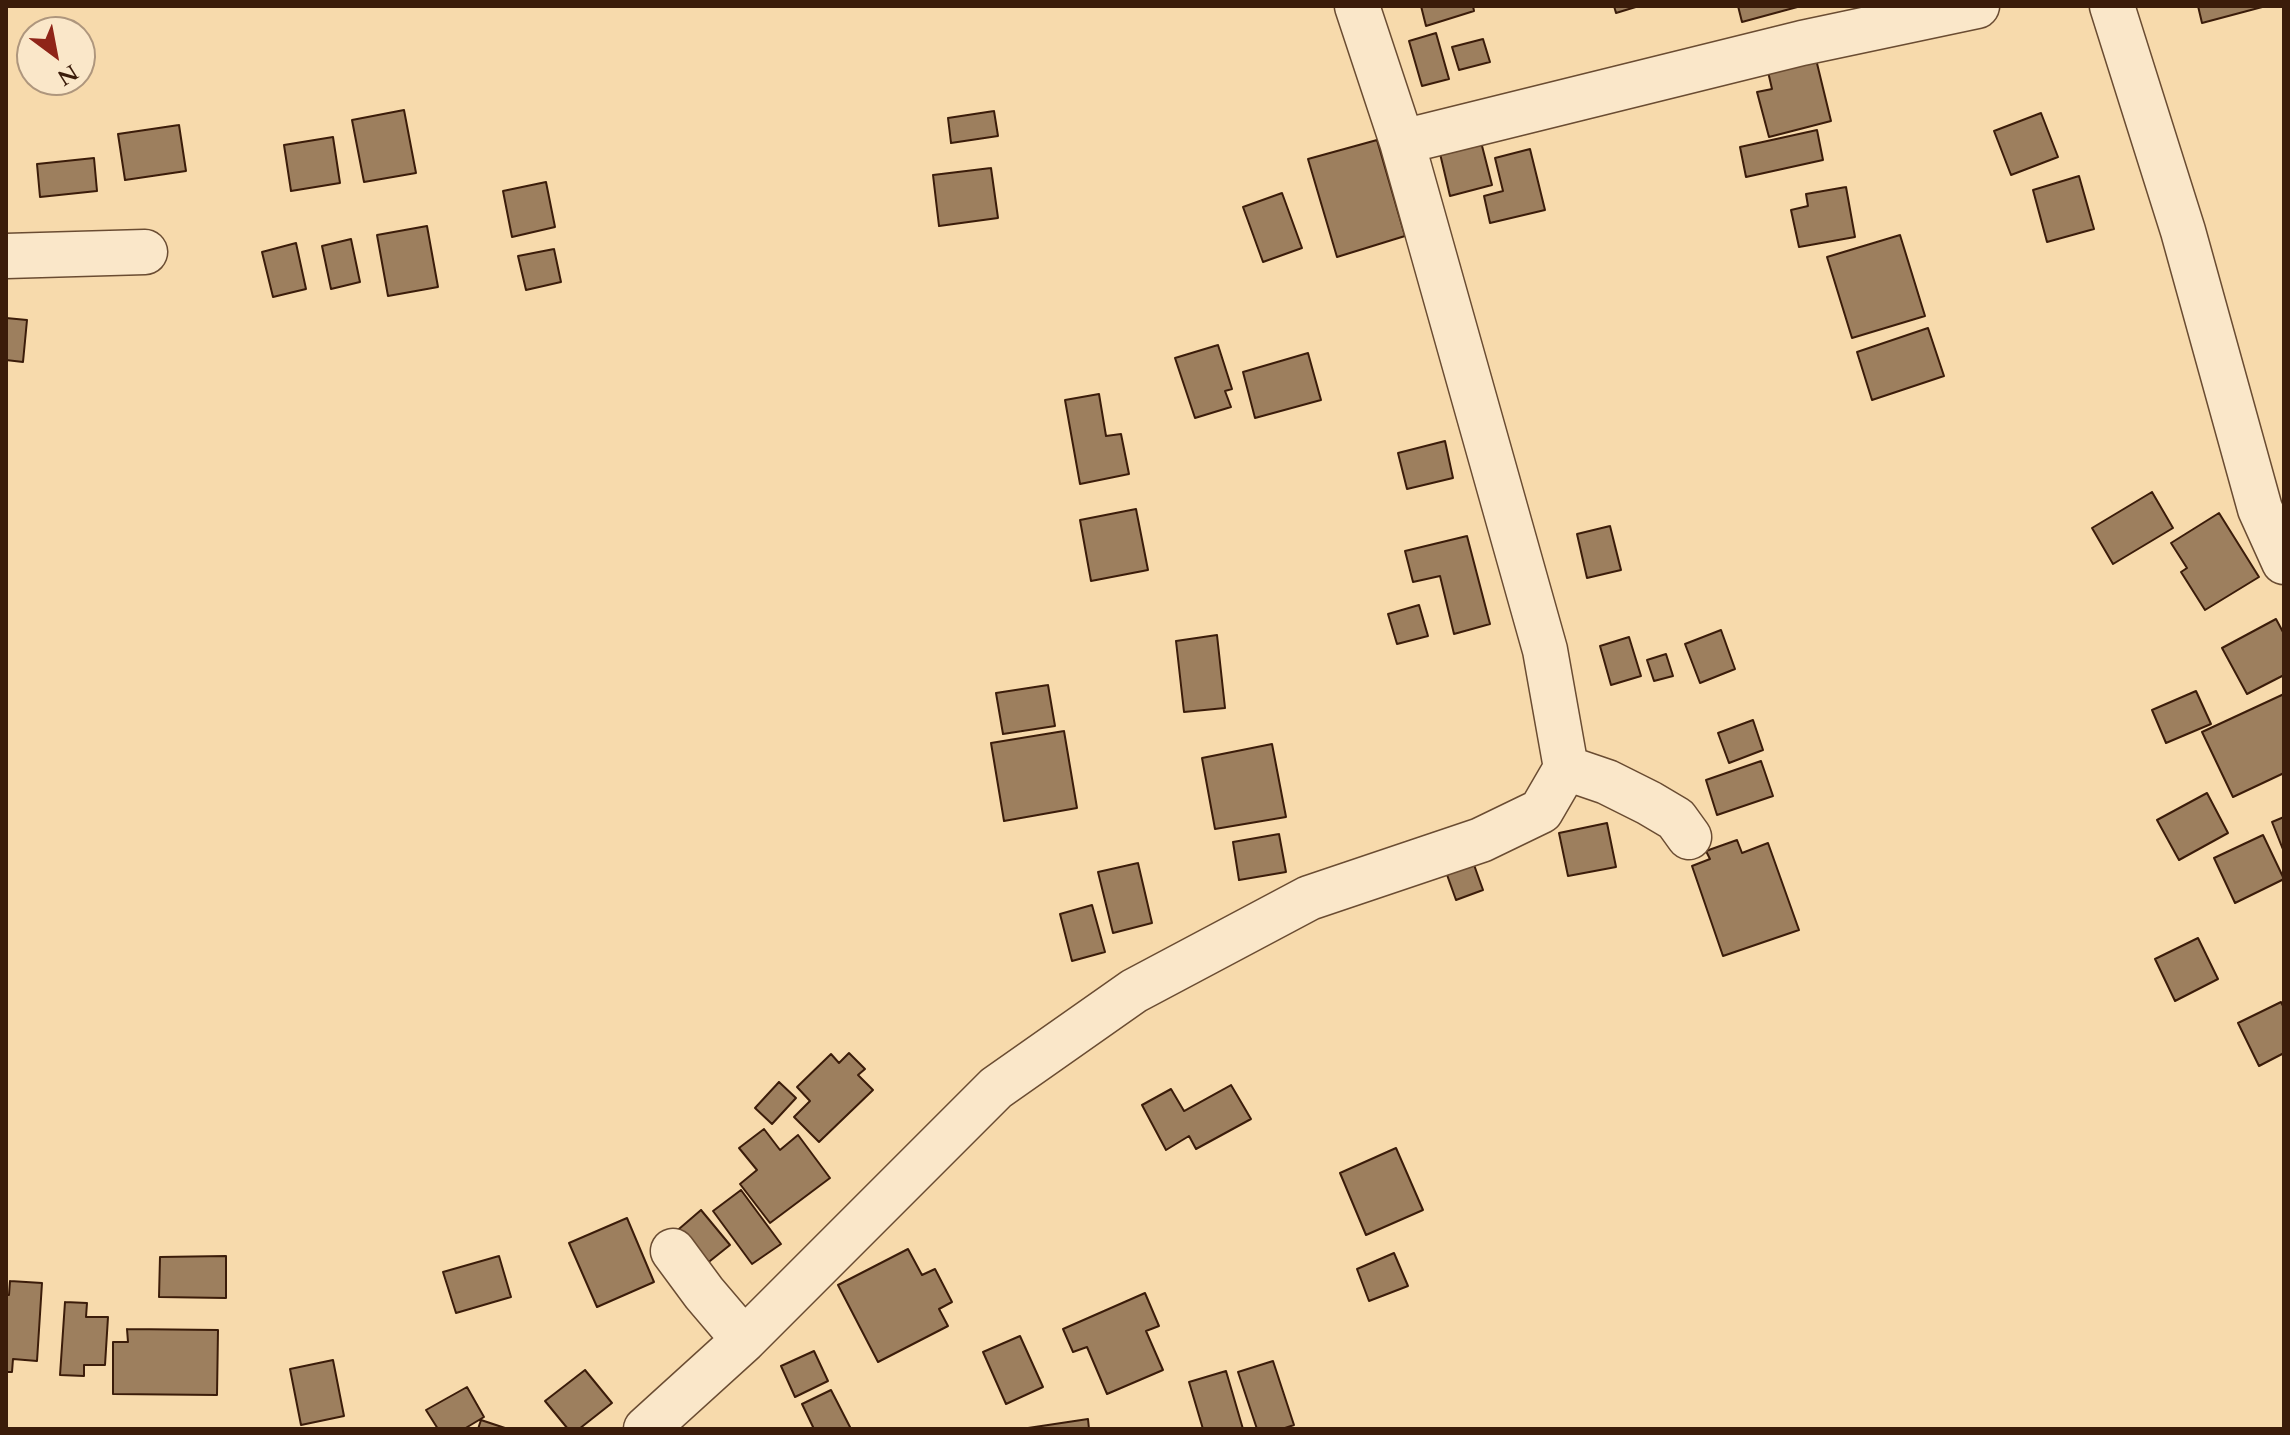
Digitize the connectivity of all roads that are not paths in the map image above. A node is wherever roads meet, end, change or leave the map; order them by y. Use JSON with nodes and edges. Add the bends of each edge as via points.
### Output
{"nodes":[{"id":1,"x":1357,"y":6,"type":"edge"},
{"id":2,"x":1977,"y":6,"type":"edge"},
{"id":3,"x":2112,"y":6,"type":"edge"},
{"id":4,"x":1402,"y":142,"type":"junction"},
{"id":5,"x":145,"y":252,"type":"dead end"},
{"id":6,"x":6,"y":256,"type":"edge"},
{"id":7,"x":2284,"y":562,"type":"edge"},
{"id":8,"x":1566,"y":768,"type":"junction"},
{"id":9,"x":1689,"y":837,"type":"dead end"},
{"id":10,"x":673,"y":1251,"type":"dead end"},
{"id":11,"x":744,"y":1340,"type":"junction"},
{"id":12,"x":646,"y":1429,"type":"edge"}],
"edges":[{"from":1,"to":4,"type":"street"},
{"from":2,"to":4,"type":"street","via":[[1802,43]]},
{"from":3,"to":7,"type":"street","via":[[2183,231],[2260,509]]},
{"from":4,"to":8,"type":"street","via":[[1545,650]]},
{"from":5,"to":6,"type":"street"},
{"from":8,"to":9,"type":"street","via":[[1649,803],[1676,819]]},
{"from":8,"to":11,"type":"street","via":[[1541,811],[1481,840],[1309,898],[1134,991],[996,1088]]},
{"from":10,"to":11,"type":"street"},
{"from":11,"to":12,"type":"street"}]}
